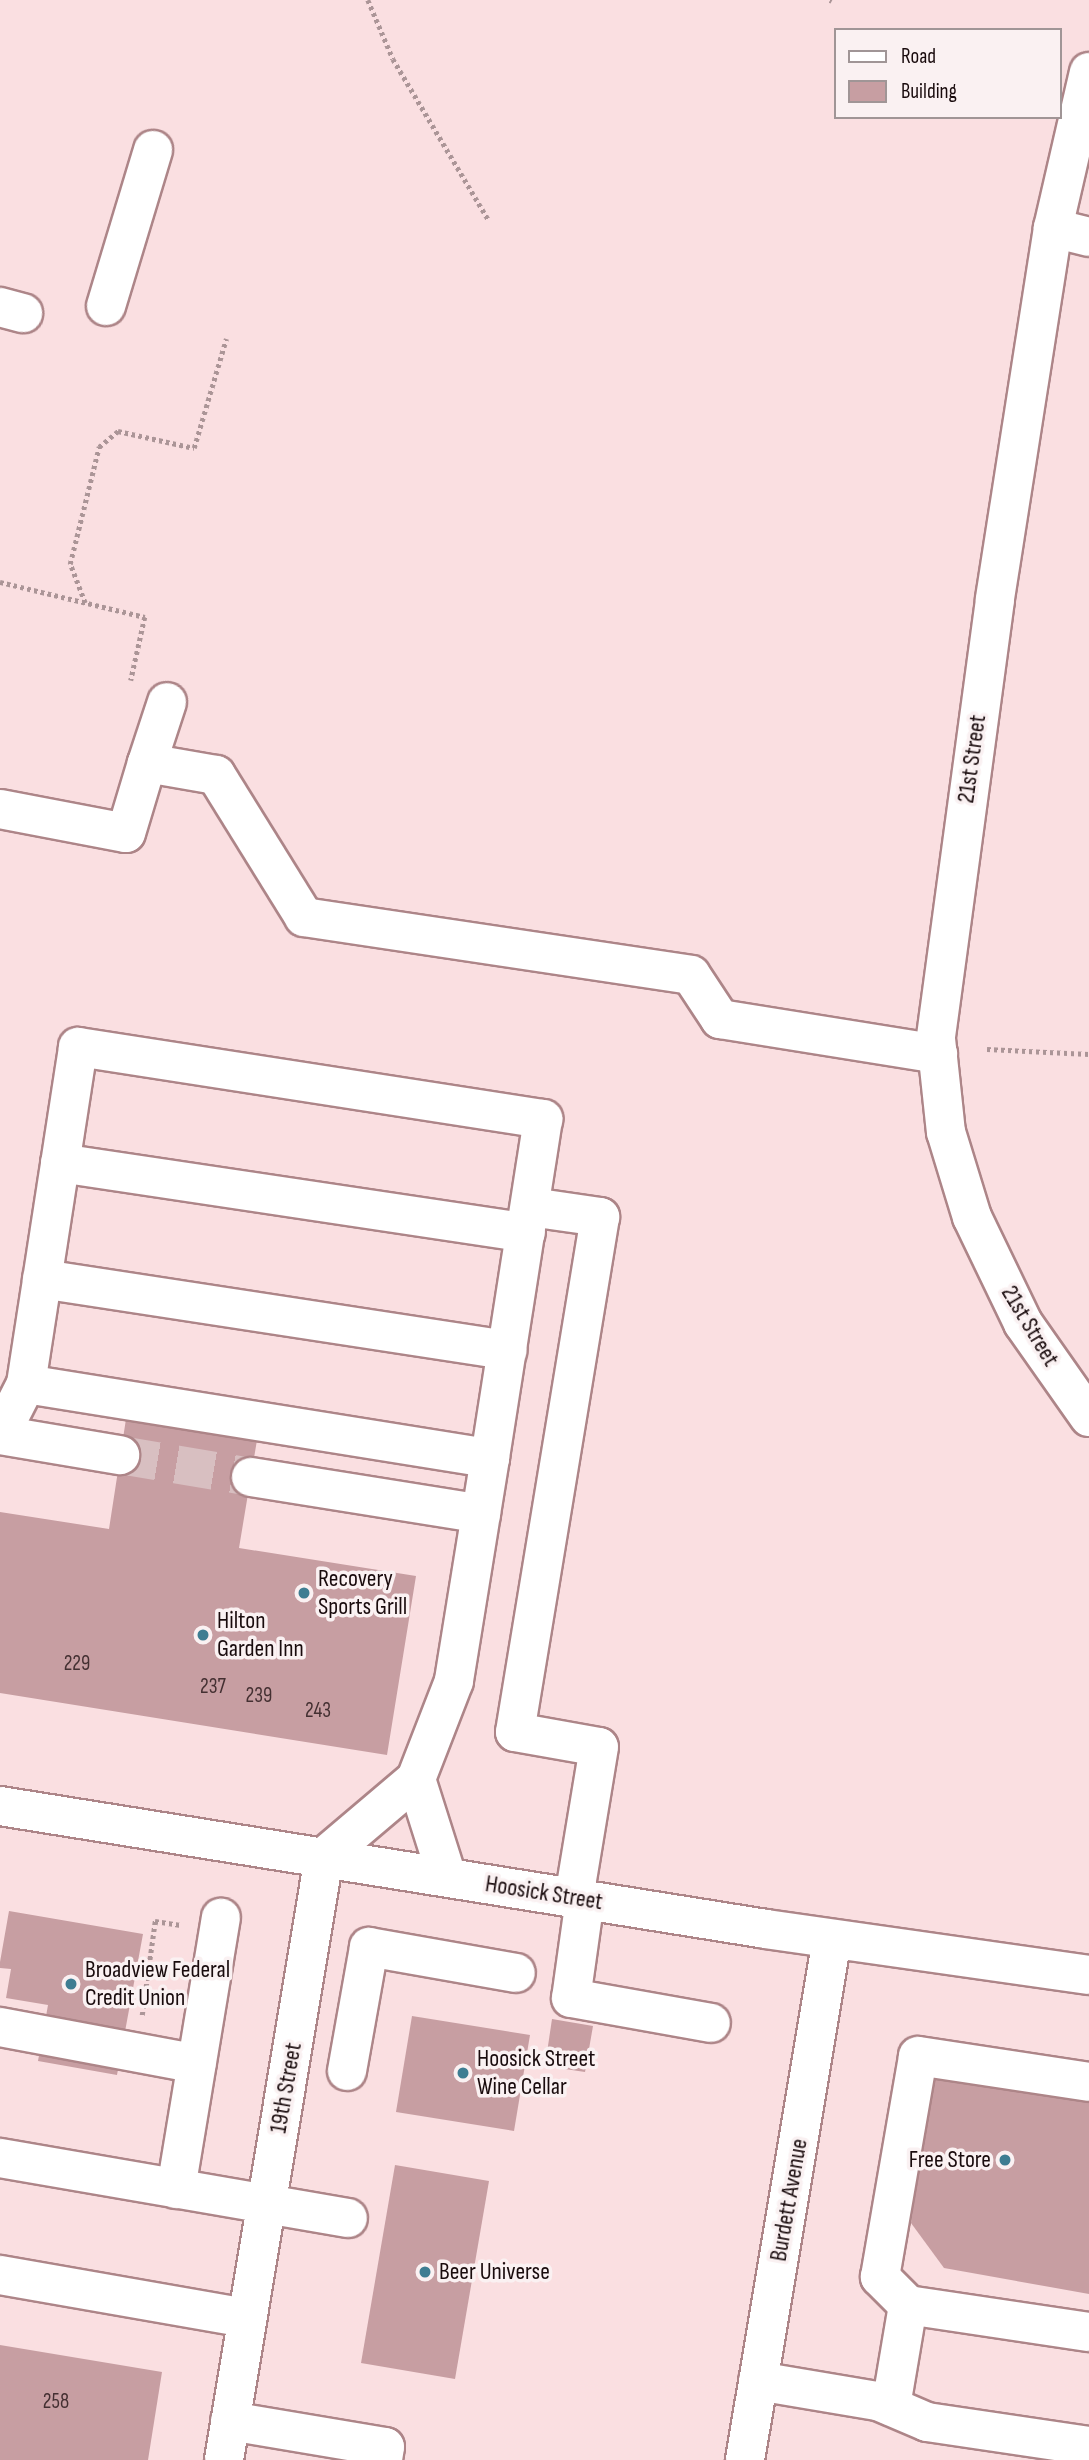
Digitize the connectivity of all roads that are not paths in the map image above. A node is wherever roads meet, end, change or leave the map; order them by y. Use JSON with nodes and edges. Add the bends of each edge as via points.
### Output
{"nodes":[{"id":1,"x":1089,"y":72,"type":"edge"},
{"id":2,"x":153,"y":150,"type":"dead end"},
{"id":3,"x":1071,"y":233,"type":"edge"},
{"id":4,"x":106,"y":306,"type":"dead end"},
{"id":5,"x":167,"y":702,"type":"road end"},
{"id":6,"x":146,"y":763,"type":"junction"},
{"id":7,"x":0,"y":809,"type":"edge"},
{"id":8,"x":937,"y":1055,"type":"junction"},
{"id":9,"x":60,"y":1163,"type":"junction"},
{"id":10,"x":528,"y":1220,"type":"junction"},
{"id":11,"x":42,"y":1279,"type":"junction"},
{"id":12,"x":508,"y":1350,"type":"junction"},
{"id":13,"x":26,"y":1384,"type":"junction"},
{"id":14,"x":1089,"y":1418,"type":"edge"},
{"id":15,"x":0,"y":1435,"type":"edge"},
{"id":16,"x":120,"y":1455,"type":"tunnel mouth"},
{"id":17,"x":490,"y":1458,"type":"junction"},
{"id":18,"x":251,"y":1477,"type":"tunnel mouth"},
{"id":19,"x":481,"y":1514,"type":"junction"},
{"id":20,"x":416,"y":1779,"type":"junction"},
{"id":21,"x":0,"y":1806,"type":"edge"},
{"id":22,"x":324,"y":1857,"type":"junction"},
{"id":23,"x":447,"y":1877,"type":"junction"},
{"id":24,"x":579,"y":1898,"type":"junction"},
{"id":25,"x":207,"y":1922,"type":"road end"},
{"id":26,"x":832,"y":1939,"type":"junction"},
{"id":27,"x":516,"y":1973,"type":"dead end"},
{"id":28,"x":1089,"y":1975,"type":"edge"},
{"id":29,"x":300,"y":2007,"type":"junction"},
{"id":30,"x":357,"y":2014,"type":"junction"},
{"id":31,"x":711,"y":2024,"type":"dead end"},
{"id":32,"x":0,"y":2027,"type":"edge"},
{"id":33,"x":197,"y":2064,"type":"junction"},
{"id":34,"x":347,"y":2071,"type":"dead end"},
{"id":35,"x":1089,"y":2082,"type":"edge"},
{"id":36,"x":0,"y":2158,"type":"edge"},
{"id":37,"x":177,"y":2189,"type":"junction"},
{"id":38,"x":266,"y":2205,"type":"junction"},
{"id":39,"x":348,"y":2218,"type":"dead end"},
{"id":40,"x":0,"y":2275,"type":"edge"},
{"id":41,"x":908,"y":2305,"type":"junction"},
{"id":42,"x":247,"y":2318,"type":"junction"},
{"id":43,"x":1089,"y":2332,"type":"edge"},
{"id":44,"x":758,"y":2381,"type":"junction"},
{"id":45,"x":891,"y":2406,"type":"junction"},
{"id":46,"x":230,"y":2421,"type":"junction"},
{"id":47,"x":1089,"y":2446,"type":"edge"},
{"id":48,"x":224,"y":2460,"type":"edge"},
{"id":49,"x":383,"y":2460,"type":"edge"},
{"id":50,"x":745,"y":2460,"type":"edge"}],
"edges":[{"from":1,"to":3,"type":"main road","name":"21st Street"},
{"from":2,"to":4,"type":"main road"},
{"from":3,"to":8,"type":"main road","name":"21st Street","via":[[946,939]]},
{"from":5,"to":6,"type":"main road"},
{"from":6,"to":7,"type":"main road","via":[[126,833]]},
{"from":6,"to":8,"type":"main road","via":[[216,775],[304,917],[691,975],[720,1019]]},
{"from":8,"to":14,"type":"main road","name":"21st Street","via":[[946,1132],[972,1217],[1023,1322]]},
{"from":9,"to":10,"type":"main road"},
{"from":9,"to":10,"type":"main road","via":[[79,1047],[543,1119]]},
{"from":9,"to":11,"type":"main road"},
{"from":10,"to":12,"type":"main road"},
{"from":10,"to":24,"type":"main road","via":[[600,1217],[515,1732],[599,1747]]},
{"from":11,"to":12,"type":"main road"},
{"from":11,"to":13,"type":"main road"},
{"from":12,"to":17,"type":"main road"},
{"from":13,"to":15,"type":"main road"},
{"from":13,"to":17,"type":"main road"},
{"from":15,"to":16,"type":"main road"},
{"from":17,"to":19,"type":"main road"},
{"from":18,"to":19,"type":"main road"},
{"from":19,"to":20,"type":"main road","via":[[454,1681]]},
{"from":20,"to":22,"type":"main road"},
{"from":20,"to":23,"type":"main road"},
{"from":21,"to":22,"type":"main road","name":"Hoosick Street"},
{"from":22,"to":23,"type":"main road","name":"Hoosick Street"},
{"from":22,"to":29,"type":"main road","name":"19th Street"},
{"from":23,"to":24,"type":"main road","name":"Hoosick Street"},
{"from":24,"to":26,"type":"main road","name":"Hoosick Street"},
{"from":24,"to":31,"type":"main road","via":[[571,1998]]},
{"from":25,"to":33,"type":"main road"},
{"from":26,"to":28,"type":"main road","name":"Hoosick Street"},
{"from":26,"to":44,"type":"main road","name":"Burdett Avenue"},
{"from":27,"to":30,"type":"main road","via":[[369,1947]]},
{"from":29,"to":30,"type":"main road"},
{"from":29,"to":38,"type":"main road","name":"19th Street"},
{"from":30,"to":34,"type":"main road"},
{"from":32,"to":33,"type":"main road"},
{"from":33,"to":37,"type":"main road"},
{"from":35,"to":41,"type":"main road","via":[[918,2056],[880,2277]]},
{"from":36,"to":37,"type":"main road"},
{"from":37,"to":38,"type":"main road"},
{"from":38,"to":39,"type":"main road"},
{"from":38,"to":42,"type":"main road","name":"19th Street"},
{"from":40,"to":42,"type":"main road"},
{"from":41,"to":43,"type":"main road"},
{"from":41,"to":45,"type":"main road"},
{"from":42,"to":46,"type":"main road","name":"19th Street"},
{"from":44,"to":45,"type":"main road"},
{"from":44,"to":50,"type":"main road","name":"Burdett Avenue"},
{"from":45,"to":47,"type":"main road","via":[[927,2422]]},
{"from":46,"to":48,"type":"main road","name":"19th Street"},
{"from":46,"to":49,"type":"main road","via":[[385,2447]]}]}
